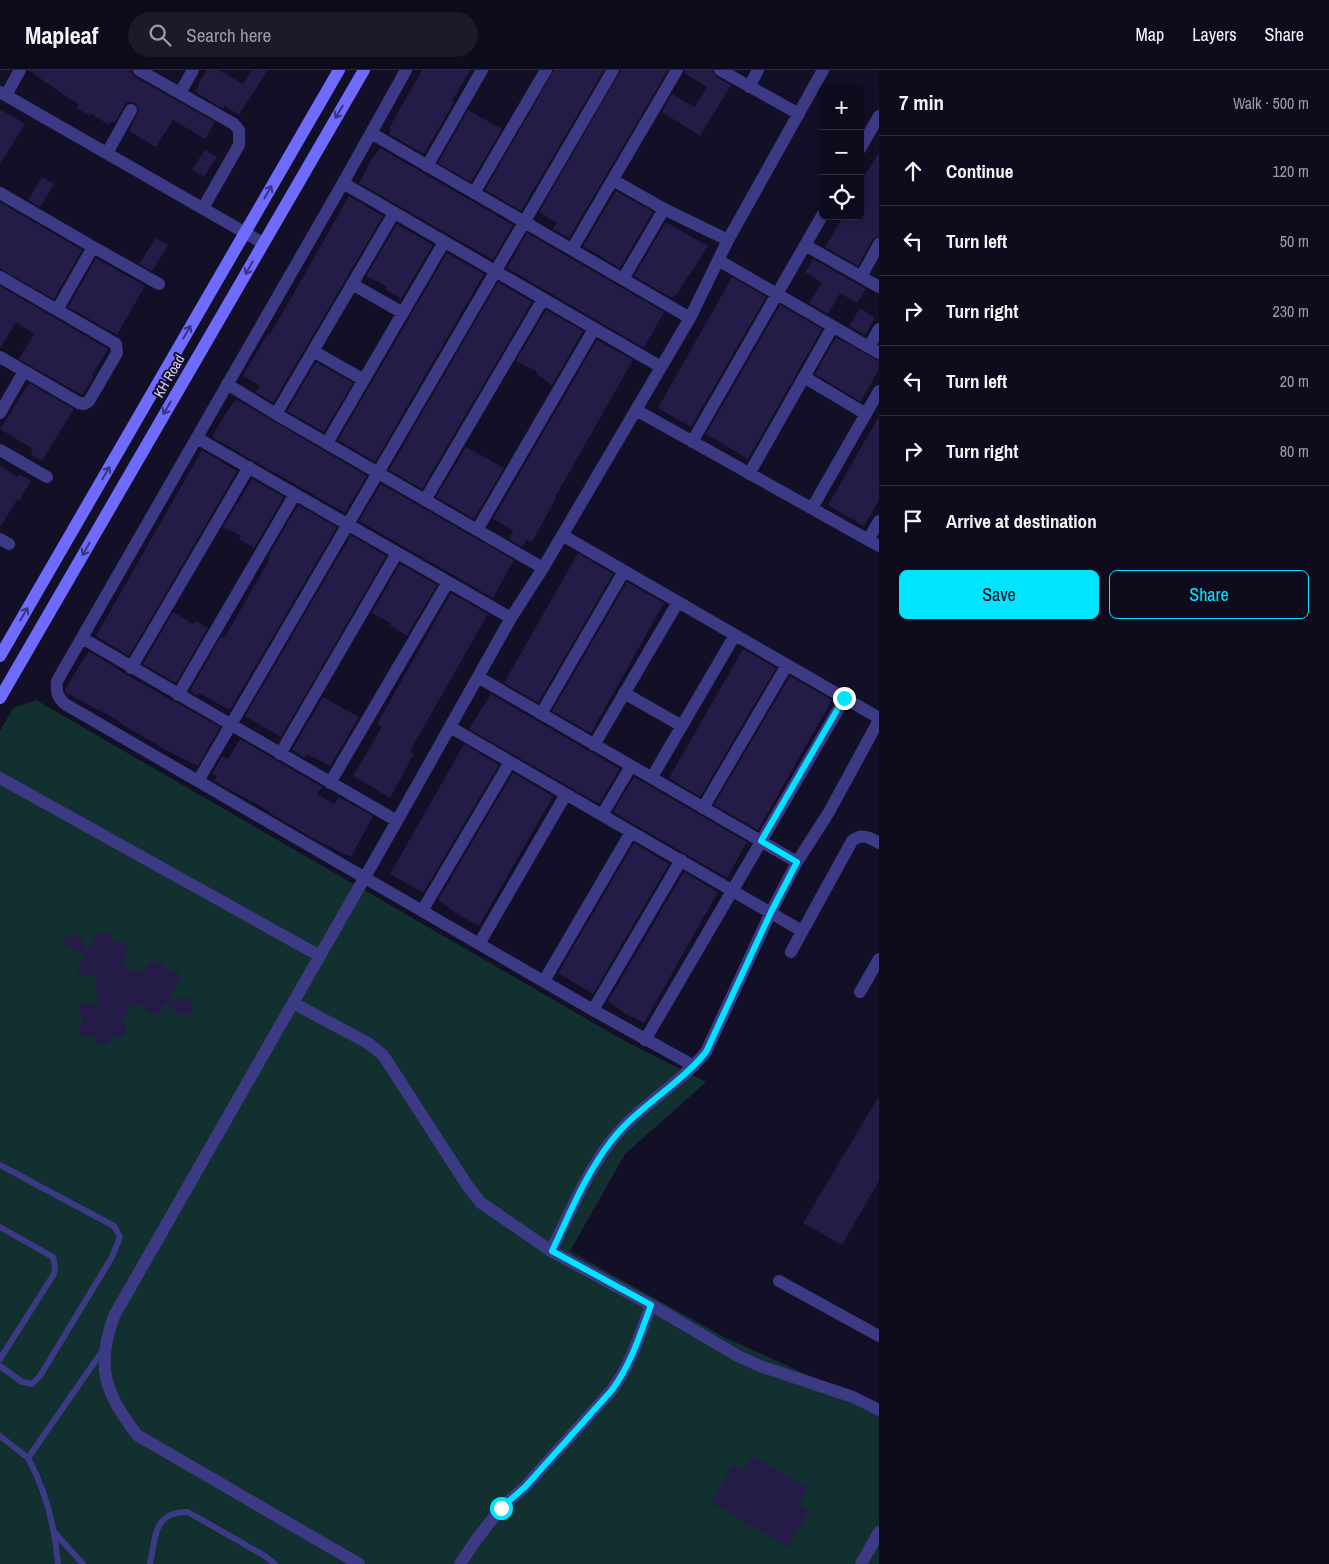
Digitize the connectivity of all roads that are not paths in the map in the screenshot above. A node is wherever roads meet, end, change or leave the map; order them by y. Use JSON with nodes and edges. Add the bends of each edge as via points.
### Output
{"nodes":[{"id":1,"x":20,"y":70,"type":"edge"},
{"id":2,"x":139,"y":70,"type":"edge"},
{"id":3,"x":193,"y":70,"type":"edge"},
{"id":4,"x":339,"y":70,"type":"edge"},
{"id":5,"x":364,"y":70,"type":"edge"},
{"id":6,"x":406,"y":70,"type":"edge"},
{"id":7,"x":482,"y":70,"type":"edge"},
{"id":8,"x":546,"y":70,"type":"edge"},
{"id":9,"x":613,"y":70,"type":"edge"},
{"id":10,"x":676,"y":70,"type":"edge"},
{"id":11,"x":720,"y":70,"type":"edge"},
{"id":12,"x":758,"y":70,"type":"edge"},
{"id":13,"x":823,"y":70,"type":"edge"},
{"id":14,"x":749,"y":87,"type":"junction"},
{"id":15,"x":180,"y":93,"type":"junction"},
{"id":16,"x":3,"y":94,"type":"edge"},
{"id":17,"x":131,"y":110,"type":"dead end"},
{"id":18,"x":799,"y":114,"type":"junction"},
{"id":19,"x":879,"y":116,"type":"edge"},
{"id":20,"x":371,"y":133,"type":"junction"},
{"id":21,"x":864,"y":142,"type":"edge"},
{"id":22,"x":106,"y":153,"type":"junction"},
{"id":23,"x":426,"y":166,"type":"junction"},
{"id":24,"x":613,"y":180,"type":"junction"},
{"id":25,"x":343,"y":183,"type":"junction"},
{"id":26,"x":0,"y":193,"type":"edge"},
{"id":27,"x":474,"y":193,"type":"junction"},
{"id":28,"x":203,"y":208,"type":"junction"},
{"id":29,"x":664,"y":209,"type":"junction"},
{"id":30,"x":394,"y":213,"type":"junction"},
{"id":31,"x":820,"y":220,"type":"edge"},
{"id":32,"x":524,"y":222,"type":"junction"},
{"id":33,"x":245,"y":232,"type":"junction"},
{"id":34,"x":728,"y":240,"type":"junction"},
{"id":35,"x":263,"y":242,"type":"junction"},
{"id":36,"x":444,"y":242,"type":"junction"},
{"id":37,"x":879,"y":244,"type":"edge"},
{"id":38,"x":805,"y":245,"type":"junction"},
{"id":39,"x":93,"y":247,"type":"junction"},
{"id":40,"x":572,"y":250,"type":"junction"},
{"id":41,"x":718,"y":260,"type":"junction"},
{"id":42,"x":496,"y":272,"type":"junction"},
{"id":43,"x":861,"y":276,"type":"junction"},
{"id":44,"x":0,"y":277,"type":"edge"},
{"id":45,"x":622,"y":279,"type":"junction"},
{"id":46,"x":159,"y":284,"type":"dead end"},
{"id":47,"x":352,"y":284,"type":"junction"},
{"id":48,"x":879,"y":287,"type":"edge"},
{"id":49,"x":777,"y":295,"type":"junction"},
{"id":50,"x":543,"y":299,"type":"junction"},
{"id":51,"x":57,"y":310,"type":"junction"},
{"id":52,"x":403,"y":313,"type":"junction"},
{"id":53,"x":690,"y":318,"type":"junction"},
{"id":54,"x":833,"y":326,"type":"junction"},
{"id":55,"x":594,"y":329,"type":"junction"},
{"id":56,"x":879,"y":330,"type":"edge"},
{"id":57,"x":874,"y":350,"type":"edge"},
{"id":58,"x":313,"y":351,"type":"junction"},
{"id":59,"x":0,"y":357,"type":"edge"},
{"id":60,"x":661,"y":367,"type":"junction"},
{"id":61,"x":24,"y":371,"type":"junction"},
{"id":62,"x":804,"y":377,"type":"junction"},
{"id":63,"x":364,"y":380,"type":"junction"},
{"id":64,"x":228,"y":384,"type":"junction"},
{"id":65,"x":879,"y":391,"type":"edge"},
{"id":66,"x":636,"y":410,"type":"junction"},
{"id":67,"x":0,"y":413,"type":"edge"},
{"id":68,"x":276,"y":414,"type":"junction"},
{"id":69,"x":866,"y":414,"type":"junction"},
{"id":70,"x":197,"y":438,"type":"junction"},
{"id":71,"x":692,"y":442,"type":"junction"},
{"id":72,"x":327,"y":443,"type":"junction"},
{"id":73,"x":0,"y":450,"type":"edge"},
{"id":74,"x":249,"y":467,"type":"junction"},
{"id":75,"x":378,"y":473,"type":"junction"},
{"id":76,"x":749,"y":474,"type":"junction"},
{"id":77,"x":47,"y":477,"type":"dead end"},
{"id":78,"x":295,"y":494,"type":"junction"},
{"id":79,"x":426,"y":500,"type":"junction"},
{"id":80,"x":812,"y":508,"type":"junction"},
{"id":81,"x":879,"y":521,"type":"edge"},
{"id":82,"x":348,"y":524,"type":"junction"},
{"id":83,"x":477,"y":530,"type":"junction"},
{"id":84,"x":562,"y":535,"type":"junction"},
{"id":85,"x":874,"y":543,"type":"edge"},
{"id":86,"x":397,"y":553,"type":"junction"},
{"id":87,"x":543,"y":568,"type":"junction"},
{"id":88,"x":624,"y":571,"type":"junction"},
{"id":89,"x":448,"y":582,"type":"junction"},
{"id":90,"x":678,"y":602,"type":"junction"},
{"id":91,"x":511,"y":618,"type":"junction"},
{"id":92,"x":735,"y":635,"type":"junction"},
{"id":93,"x":82,"y":638,"type":"junction"},
{"id":94,"x":0,"y":656,"type":"edge"},
{"id":95,"x":787,"y":665,"type":"junction"},
{"id":96,"x":131,"y":668,"type":"junction"},
{"id":97,"x":478,"y":678,"type":"junction"},
{"id":98,"x":624,"y":693,"type":"junction"},
{"id":99,"x":178,"y":695,"type":"junction"},
{"id":100,"x":0,"y":698,"type":"edge"},
{"id":101,"x":844,"y":698,"type":"junction"},
{"id":102,"x":541,"y":714,"type":"junction"},
{"id":103,"x":879,"y":719,"type":"edge"},
{"id":104,"x":230,"y":725,"type":"junction"},
{"id":105,"x":682,"y":726,"type":"junction"},
{"id":106,"x":450,"y":727,"type":"junction"},
{"id":107,"x":594,"y":744,"type":"junction"},
{"id":108,"x":280,"y":754,"type":"junction"},
{"id":109,"x":510,"y":762,"type":"junction"},
{"id":110,"x":631,"y":766,"type":"junction"},
{"id":111,"x":652,"y":777,"type":"junction"},
{"id":112,"x":0,"y":778,"type":"edge"},
{"id":113,"x":198,"y":781,"type":"junction"},
{"id":114,"x":330,"y":783,"type":"junction"},
{"id":115,"x":566,"y":794,"type":"junction"},
{"id":116,"x":703,"y":808,"type":"junction"},
{"id":117,"x":602,"y":815,"type":"junction"},
{"id":118,"x":397,"y":822,"type":"junction"},
{"id":119,"x":631,"y":832,"type":"junction"},
{"id":120,"x":761,"y":841,"type":"junction"},
{"id":121,"x":879,"y":843,"type":"edge"},
{"id":122,"x":681,"y":860,"type":"junction"},
{"id":123,"x":797,"y":862,"type":"junction"},
{"id":124,"x":365,"y":878,"type":"junction"},
{"id":125,"x":732,"y":890,"type":"junction"},
{"id":126,"x":422,"y":911,"type":"junction"},
{"id":127,"x":771,"y":912,"type":"junction"},
{"id":128,"x":802,"y":931,"type":"junction"},
{"id":129,"x":479,"y":944,"type":"junction"},
{"id":130,"x":791,"y":952,"type":"dead end"},
{"id":131,"x":320,"y":956,"type":"junction"},
{"id":132,"x":879,"y":959,"type":"edge"},
{"id":133,"x":544,"y":981,"type":"junction"},
{"id":134,"x":860,"y":992,"type":"dead end"},
{"id":135,"x":293,"y":1003,"type":"junction"},
{"id":136,"x":594,"y":1010,"type":"junction"},
{"id":137,"x":645,"y":1040,"type":"junction"},
{"id":138,"x":694,"y":1066,"type":"junction"},
{"id":139,"x":0,"y":1165,"type":"edge"},
{"id":140,"x":0,"y":1227,"type":"edge"},
{"id":141,"x":552,"y":1251,"type":"junction"},
{"id":142,"x":779,"y":1281,"type":"dead end"},
{"id":143,"x":651,"y":1305,"type":"junction"},
{"id":144,"x":879,"y":1336,"type":"edge"},
{"id":145,"x":104,"y":1349,"type":"junction"},
{"id":146,"x":0,"y":1358,"type":"edge"},
{"id":147,"x":0,"y":1366,"type":"edge"},
{"id":148,"x":879,"y":1410,"type":"edge"},
{"id":149,"x":0,"y":1436,"type":"edge"},
{"id":150,"x":28,"y":1458,"type":"junction"},
{"id":151,"x":54,"y":1532,"type":"junction"},
{"id":152,"x":879,"y":1532,"type":"edge"},
{"id":153,"x":58,"y":1564,"type":"edge"},
{"id":154,"x":83,"y":1564,"type":"edge"},
{"id":155,"x":150,"y":1564,"type":"edge"},
{"id":156,"x":275,"y":1564,"type":"edge"},
{"id":157,"x":359,"y":1564,"type":"edge"},
{"id":158,"x":460,"y":1564,"type":"edge"},
{"id":159,"x":861,"y":1564,"type":"edge"}],
"edges":[{"from":1,"to":16,"type":"street"},
{"from":2,"to":15,"type":"street"},
{"from":3,"to":15,"type":"street"},
{"from":33,"to":4,"type":"main road","name":"KH Road","one_way":true},
{"from":5,"to":35,"type":"main road","name":"KH Road","one_way":true},
{"from":6,"to":20,"type":"street"},
{"from":7,"to":23,"type":"street"},
{"from":8,"to":27,"type":"street"},
{"from":9,"to":32,"type":"street"},
{"from":10,"to":24,"type":"street"},
{"from":11,"to":14,"type":"street"},
{"from":12,"to":14,"type":"street"},
{"from":13,"to":18,"type":"street"},
{"from":14,"to":18,"type":"street"},
{"from":15,"to":28,"type":"street","via":[[239,130],[239,145]]},
{"from":16,"to":22,"type":"street"},
{"from":17,"to":22,"type":"street"},
{"from":18,"to":34,"type":"street"},
{"from":19,"to":21,"type":"street"},
{"from":20,"to":23,"type":"street"},
{"from":20,"to":25,"type":"street"},
{"from":22,"to":28,"type":"street"},
{"from":23,"to":27,"type":"street"},
{"from":24,"to":29,"type":"street"},
{"from":24,"to":40,"type":"street"},
{"from":25,"to":30,"type":"street"},
{"from":25,"to":64,"type":"street"},
{"from":26,"to":39,"type":"street"},
{"from":27,"to":32,"type":"street"},
{"from":28,"to":33,"type":"street"},
{"from":29,"to":34,"type":"street"},
{"from":29,"to":45,"type":"street"},
{"from":30,"to":36,"type":"street"},
{"from":30,"to":47,"type":"street"},
{"from":31,"to":38,"type":"street"},
{"from":32,"to":40,"type":"street"},
{"from":32,"to":42,"type":"street"},
{"from":33,"to":35,"type":"street"},
{"from":94,"to":33,"type":"main road","name":"KH Road","one_way":true},
{"from":34,"to":41,"type":"street"},
{"from":35,"to":100,"type":"main road","name":"KH Road","one_way":true},
{"from":36,"to":42,"type":"street"},
{"from":36,"to":52,"type":"street"},
{"from":37,"to":43,"type":"street"},
{"from":38,"to":43,"type":"street"},
{"from":38,"to":49,"type":"street"},
{"from":39,"to":46,"type":"street"},
{"from":39,"to":51,"type":"street"},
{"from":40,"to":45,"type":"street"},
{"from":41,"to":49,"type":"street"},
{"from":41,"to":53,"type":"street"},
{"from":42,"to":50,"type":"street"},
{"from":42,"to":75,"type":"street"},
{"from":43,"to":48,"type":"street"},
{"from":44,"to":51,"type":"street"},
{"from":45,"to":53,"type":"street"},
{"from":47,"to":52,"type":"street"},
{"from":47,"to":58,"type":"street"},
{"from":49,"to":54,"type":"street"},
{"from":49,"to":71,"type":"street"},
{"from":50,"to":55,"type":"street"},
{"from":50,"to":79,"type":"street"},
{"from":51,"to":61,"type":"street","via":[[116,344],[116,353],[84,404]]},
{"from":52,"to":63,"type":"street"},
{"from":53,"to":60,"type":"street"},
{"from":54,"to":57,"type":"street"},
{"from":54,"to":62,"type":"street"},
{"from":55,"to":60,"type":"street"},
{"from":55,"to":83,"type":"street"},
{"from":56,"to":57,"type":"street"},
{"from":58,"to":63,"type":"street"},
{"from":58,"to":68,"type":"street"},
{"from":59,"to":61,"type":"street"},
{"from":60,"to":66,"type":"street"},
{"from":61,"to":67,"type":"street"},
{"from":62,"to":69,"type":"street"},
{"from":62,"to":76,"type":"street"},
{"from":63,"to":72,"type":"street"},
{"from":64,"to":68,"type":"street"},
{"from":64,"to":70,"type":"street"},
{"from":65,"to":69,"type":"street"},
{"from":66,"to":71,"type":"street"},
{"from":66,"to":84,"type":"street"},
{"from":68,"to":72,"type":"street"},
{"from":69,"to":80,"type":"street"},
{"from":70,"to":74,"type":"street"},
{"from":70,"to":93,"type":"street"},
{"from":71,"to":76,"type":"street"},
{"from":72,"to":75,"type":"street"},
{"from":73,"to":77,"type":"street"},
{"from":74,"to":78,"type":"street"},
{"from":74,"to":96,"type":"street"},
{"from":75,"to":79,"type":"street"},
{"from":75,"to":82,"type":"street"},
{"from":76,"to":80,"type":"street"},
{"from":78,"to":82,"type":"street"},
{"from":78,"to":99,"type":"street"},
{"from":79,"to":83,"type":"street"},
{"from":80,"to":85,"type":"street"},
{"from":81,"to":85,"type":"street"},
{"from":82,"to":86,"type":"street"},
{"from":82,"to":104,"type":"street"},
{"from":83,"to":87,"type":"street"},
{"from":84,"to":87,"type":"street"},
{"from":84,"to":88,"type":"street"},
{"from":86,"to":89,"type":"street"},
{"from":86,"to":108,"type":"street"},
{"from":87,"to":91,"type":"street"},
{"from":88,"to":90,"type":"street"},
{"from":88,"to":102,"type":"street"},
{"from":89,"to":91,"type":"street"},
{"from":89,"to":114,"type":"street"},
{"from":90,"to":92,"type":"street"},
{"from":90,"to":98,"type":"street"},
{"from":91,"to":97,"type":"street"},
{"from":92,"to":95,"type":"street"},
{"from":92,"to":105,"type":"street"},
{"from":93,"to":96,"type":"street"},
{"from":93,"to":113,"type":"street","via":[[57,681],[58,698]]},
{"from":95,"to":101,"type":"street"},
{"from":95,"to":116,"type":"street"},
{"from":96,"to":99,"type":"street"},
{"from":97,"to":102,"type":"street"},
{"from":97,"to":106,"type":"street"},
{"from":98,"to":105,"type":"street"},
{"from":98,"to":107,"type":"street"},
{"from":99,"to":104,"type":"street"},
{"from":101,"to":103,"type":"street"},
{"from":101,"to":120,"type":"street"},
{"from":102,"to":107,"type":"street"},
{"from":103,"to":123,"type":"street","via":[[829,812]]},
{"from":104,"to":108,"type":"street"},
{"from":104,"to":113,"type":"street"},
{"from":105,"to":111,"type":"street"},
{"from":106,"to":109,"type":"street"},
{"from":106,"to":118,"type":"street"},
{"from":107,"to":110,"type":"street"},
{"from":108,"to":114,"type":"street"},
{"from":109,"to":115,"type":"street"},
{"from":109,"to":126,"type":"street"},
{"from":110,"to":111,"type":"street"},
{"from":110,"to":117,"type":"street"},
{"from":111,"to":116,"type":"street"},
{"from":112,"to":131,"type":"street"},
{"from":113,"to":124,"type":"street"},
{"from":114,"to":118,"type":"street"},
{"from":115,"to":117,"type":"street"},
{"from":115,"to":129,"type":"street"},
{"from":116,"to":120,"type":"street"},
{"from":117,"to":119,"type":"street"},
{"from":118,"to":124,"type":"street"},
{"from":119,"to":122,"type":"street"},
{"from":119,"to":133,"type":"street"},
{"from":120,"to":123,"type":"street"},
{"from":120,"to":125,"type":"street"},
{"from":121,"to":128,"type":"street","via":[[863,836],[852,841]]},
{"from":122,"to":125,"type":"street"},
{"from":122,"to":136,"type":"street"},
{"from":123,"to":127,"type":"street"},
{"from":124,"to":126,"type":"street"},
{"from":124,"to":131,"type":"street"},
{"from":125,"to":127,"type":"street"},
{"from":125,"to":137,"type":"street"},
{"from":126,"to":129,"type":"street"},
{"from":127,"to":128,"type":"street"},
{"from":127,"to":138,"type":"street","via":[[706,1052]]},
{"from":128,"to":130,"type":"street"},
{"from":129,"to":133,"type":"street"},
{"from":131,"to":135,"type":"street"},
{"from":132,"to":134,"type":"street"},
{"from":133,"to":136,"type":"street"},
{"from":135,"to":141,"type":"street","via":[[368,1043],[383,1056],[480,1202]]},
{"from":135,"to":145,"type":"street","via":[[114,1316]]},
{"from":136,"to":137,"type":"street"},
{"from":137,"to":138,"type":"street"},
{"from":138,"to":141,"type":"street","via":[[612,1140],[591,1169]]},
{"from":139,"to":147,"type":"lane","via":[[114,1226],[120,1237],[112,1257],[40,1376],[32,1384],[22,1382]]},
{"from":140,"to":146,"type":"lane","via":[[45,1251],[53,1257],[55,1266],[54,1274]]},
{"from":141,"to":143,"type":"street"},
{"from":142,"to":144,"type":"street"},
{"from":143,"to":148,"type":"street","via":[[738,1356],[853,1397]]},
{"from":143,"to":158,"type":"street","via":[[624,1374],[525,1487],[501,1508]]},
{"from":145,"to":150,"type":"lane"},
{"from":145,"to":157,"type":"street","via":[[106,1382],[119,1411],[137,1435]]},
{"from":149,"to":150,"type":"lane"},
{"from":150,"to":151,"type":"lane","via":[[39,1478]]},
{"from":151,"to":153,"type":"lane"},
{"from":151,"to":154,"type":"lane"},
{"from":152,"to":159,"type":"street"},
{"from":155,"to":156,"type":"lane","via":[[158,1526],[175,1512],[188,1512]]}]}
